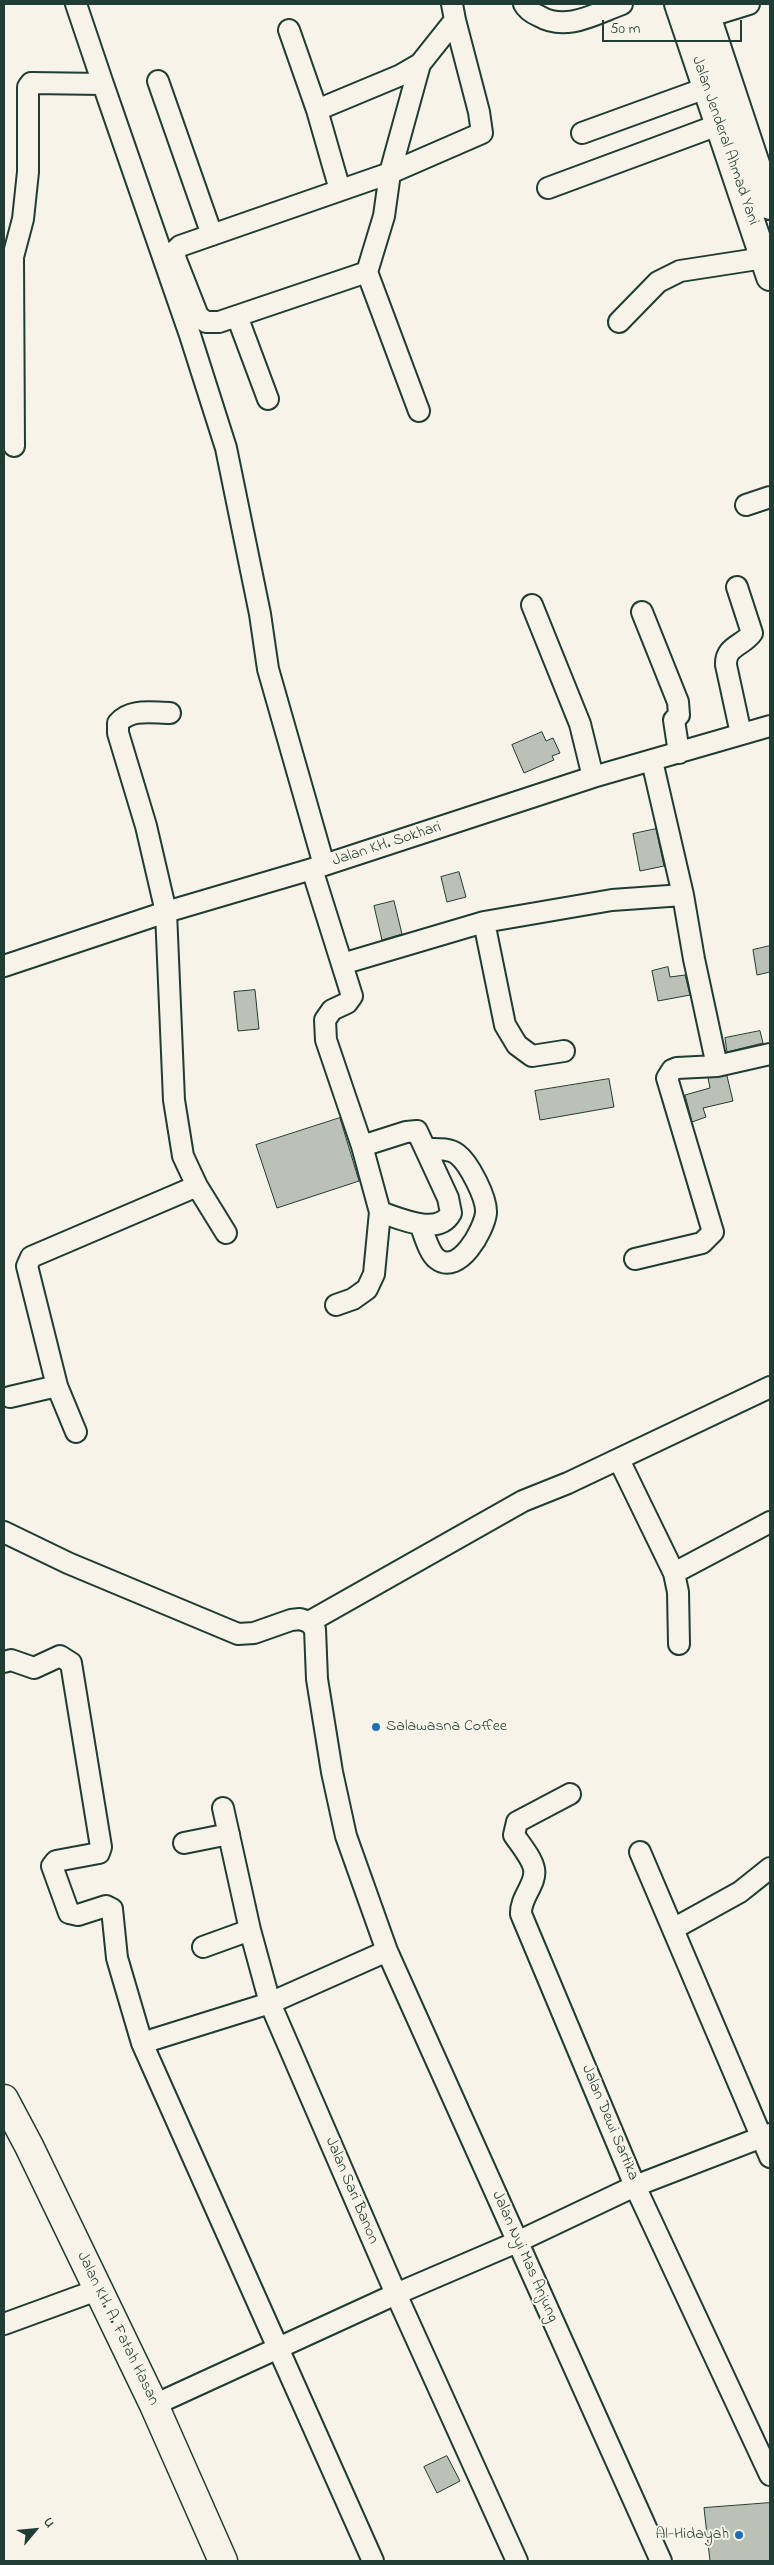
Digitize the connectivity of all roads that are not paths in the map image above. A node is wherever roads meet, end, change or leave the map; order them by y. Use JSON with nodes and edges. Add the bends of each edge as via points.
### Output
{"nodes":[{"id":1,"x":76,"y":4,"type":"edge"},
{"id":2,"x":524,"y":4,"type":"edge"},
{"id":3,"x":622,"y":4,"type":"edge"},
{"id":4,"x":678,"y":4,"type":"edge"},
{"id":5,"x":749,"y":4,"type":"edge"},
{"id":6,"x":705,"y":10,"type":"edge"},
{"id":7,"x":454,"y":12,"type":"edge"},
{"id":8,"x":289,"y":30,"type":"dead end"},
{"id":9,"x":420,"y":64,"type":"junction"},
{"id":10,"x":158,"y":81,"type":"dead end"},
{"id":11,"x":103,"y":84,"type":"junction"},
{"id":12,"x":706,"y":88,"type":"junction"},
{"id":13,"x":317,"y":110,"type":"junction"},
{"id":14,"x":718,"y":125,"type":"junction"},
{"id":15,"x":582,"y":133,"type":"dead end"},
{"id":16,"x":390,"y":173,"type":"junction"},
{"id":17,"x":548,"y":188,"type":"dead end"},
{"id":18,"x":340,"y":190,"type":"junction"},
{"id":19,"x":764,"y":212,"type":"edge"},
{"id":20,"x":212,"y":235,"type":"junction"},
{"id":21,"x":8,"y":257,"type":"edge"},
{"id":22,"x":767,"y":268,"type":"edge"},
{"id":23,"x":368,"y":272,"type":"junction"},
{"id":24,"x":238,"y":316,"type":"junction"},
{"id":25,"x":619,"y":322,"type":"dead end"},
{"id":26,"x":268,"y":399,"type":"dead end"},
{"id":27,"x":419,"y":411,"type":"dead end"},
{"id":28,"x":14,"y":446,"type":"dead end"},
{"id":29,"x":770,"y":496,"type":"edge"},
{"id":30,"x":746,"y":506,"type":"dead end"},
{"id":31,"x":737,"y":587,"type":"dead end"},
{"id":32,"x":532,"y":605,"type":"dead end"},
{"id":33,"x":642,"y":612,"type":"dead end"},
{"id":34,"x":170,"y":713,"type":"dead end"},
{"id":35,"x":770,"y":726,"type":"edge"},
{"id":36,"x":742,"y":734,"type":"junction"},
{"id":37,"x":679,"y":753,"type":"junction"},
{"id":38,"x":652,"y":760,"type":"junction"},
{"id":39,"x":593,"y":776,"type":"junction"},
{"id":40,"x":318,"y":867,"type":"junction"},
{"id":41,"x":683,"y":895,"type":"junction"},
{"id":42,"x":166,"y":912,"type":"junction"},
{"id":43,"x":484,"y":922,"type":"junction"},
{"id":44,"x":342,"y":964,"type":"junction"},
{"id":45,"x":4,"y":966,"type":"edge"},
{"id":46,"x":564,"y":1051,"type":"dead end"},
{"id":47,"x":770,"y":1054,"type":"edge"},
{"id":48,"x":717,"y":1066,"type":"junction"},
{"id":49,"x":362,"y":1146,"type":"junction"},
{"id":50,"x":427,"y":1149,"type":"junction"},
{"id":51,"x":197,"y":1186,"type":"junction"},
{"id":52,"x":380,"y":1212,"type":"junction"},
{"id":53,"x":420,"y":1224,"type":"junction"},
{"id":54,"x":226,"y":1232,"type":"dead end"},
{"id":55,"x":635,"y":1259,"type":"dead end"},
{"id":56,"x":336,"y":1304,"type":"dead end"},
{"id":57,"x":58,"y":1386,"type":"junction"},
{"id":58,"x":770,"y":1387,"type":"edge"},
{"id":59,"x":10,"y":1397,"type":"dead end"},
{"id":60,"x":76,"y":1432,"type":"dead end"},
{"id":61,"x":619,"y":1460,"type":"junction"},
{"id":62,"x":770,"y":1522,"type":"edge"},
{"id":63,"x":4,"y":1532,"type":"edge"},
{"id":64,"x":674,"y":1573,"type":"junction"},
{"id":65,"x":309,"y":1622,"type":"junction"},
{"id":66,"x":679,"y":1644,"type":"dead end"},
{"id":67,"x":4,"y":1662,"type":"edge"},
{"id":68,"x":570,"y":1794,"type":"dead end"},
{"id":69,"x":223,"y":1808,"type":"dead end"},
{"id":70,"x":228,"y":1834,"type":"junction"},
{"id":71,"x":184,"y":1843,"type":"dead end"},
{"id":72,"x":640,"y":1852,"type":"dead end"},
{"id":73,"x":770,"y":1868,"type":"edge"},
{"id":74,"x":673,"y":1928,"type":"junction"},
{"id":75,"x":250,"y":1930,"type":"junction"},
{"id":76,"x":203,"y":1946,"type":"dead end"},
{"id":77,"x":387,"y":1951,"type":"junction"},
{"id":78,"x":270,"y":2003,"type":"junction"},
{"id":79,"x":142,"y":2043,"type":"junction"},
{"id":80,"x":4,"y":2099,"type":"edge"},
{"id":81,"x":766,"y":2136,"type":"edge"},
{"id":82,"x":770,"y":2157,"type":"edge"},
{"id":83,"x":635,"y":2186,"type":"junction"},
{"id":84,"x":516,"y":2242,"type":"junction"},
{"id":85,"x":96,"y":2290,"type":"junction"},
{"id":86,"x":396,"y":2294,"type":"junction"},
{"id":87,"x":4,"y":2324,"type":"edge"},
{"id":88,"x":277,"y":2348,"type":"junction"},
{"id":89,"x":154,"y":2404,"type":"junction"},
{"id":90,"x":770,"y":2475,"type":"edge"},
{"id":91,"x":223,"y":2561,"type":"edge"},
{"id":92,"x":373,"y":2561,"type":"edge"},
{"id":93,"x":517,"y":2561,"type":"edge"},
{"id":94,"x":661,"y":2561,"type":"edge"}],
"edges":[{"from":1,"to":11,"type":"street"},
{"from":2,"to":3,"type":"street","via":[[526,9],[546,20],[569,24]]},
{"from":4,"to":12,"type":"main road","name":"Jalan Jenderal Ahmad Yani"},
{"from":5,"to":6,"type":"street"},
{"from":6,"to":19,"type":"main road","name":"Jalan Jenderal Ahmad Yani"},
{"from":7,"to":9,"type":"street"},
{"from":7,"to":16,"type":"street","via":[[482,133]]},
{"from":8,"to":13,"type":"street"},
{"from":9,"to":13,"type":"street"},
{"from":9,"to":16,"type":"street"},
{"from":10,"to":20,"type":"street"},
{"from":11,"to":21,"type":"street","via":[[31,83],[28,88],[26,196],[23,219]]},
{"from":11,"to":40,"type":"street","via":[[226,448],[268,669]]},
{"from":12,"to":14,"type":"main road","name":"Jalan Jenderal Ahmad Yani"},
{"from":12,"to":15,"type":"street"},
{"from":13,"to":18,"type":"street"},
{"from":14,"to":17,"type":"street"},
{"from":14,"to":19,"type":"main road","name":"Jalan Jenderal Ahmad Yani"},
{"from":16,"to":18,"type":"street"},
{"from":16,"to":23,"type":"street","via":[[384,216]]},
{"from":18,"to":20,"type":"street"},
{"from":19,"to":22,"type":"main road","name":"Jalan Jenderal Ahmad Yani"},
{"from":20,"to":24,"type":"street","via":[[180,246],[174,252],[176,260],[198,316],[206,322],[219,322]]},
{"from":21,"to":28,"type":"street"},
{"from":22,"to":25,"type":"street","via":[[680,272],[658,282]]},
{"from":23,"to":24,"type":"street"},
{"from":23,"to":27,"type":"street"},
{"from":24,"to":26,"type":"street"},
{"from":29,"to":30,"type":"street"},
{"from":31,"to":36,"type":"street","via":[[752,633],[735,645],[725,658]]},
{"from":32,"to":39,"type":"street","via":[[580,724]]},
{"from":33,"to":37,"type":"street","via":[[678,702],[679,715],[674,725]]},
{"from":34,"to":42,"type":"street","via":[[135,712],[118,723]]},
{"from":35,"to":36,"type":"street","name":"Jalan KH. Sokhari"},
{"from":36,"to":37,"type":"street","name":"Jalan KH. Sokhari"},
{"from":37,"to":38,"type":"street","name":"Jalan KH. Sokhari"},
{"from":38,"to":39,"type":"street","name":"Jalan KH. Sokhari"},
{"from":38,"to":41,"type":"street"},
{"from":39,"to":40,"type":"street","name":"Jalan KH. Sokhari"},
{"from":40,"to":42,"type":"street","name":"Jalan KH. Sokhari"},
{"from":40,"to":44,"type":"street"},
{"from":41,"to":43,"type":"street","via":[[612,900]]},
{"from":41,"to":48,"type":"street"},
{"from":42,"to":45,"type":"street","name":"Jalan KH. Sokhari"},
{"from":42,"to":51,"type":"street","via":[[174,1100],[183,1156]]},
{"from":43,"to":44,"type":"street"},
{"from":43,"to":46,"type":"street","via":[[505,1025],[517,1045],[532,1056]]},
{"from":44,"to":49,"type":"street","via":[[352,996],[347,1003],[332,1010],[325,1020],[326,1040]]},
{"from":47,"to":48,"type":"street"},
{"from":48,"to":55,"type":"street","via":[[677,1068],[667,1078],[713,1232],[702,1242]]},
{"from":49,"to":50,"type":"street","via":[[417,1131]]},
{"from":49,"to":52,"type":"street"},
{"from":50,"to":53,"type":"street","via":[[451,1213],[442,1222]]},
{"from":50,"to":53,"type":"street","via":[[457,1154],[469,1168],[486,1212],[474,1245],[456,1259],[446,1262],[437,1259]]},
{"from":51,"to":54,"type":"street"},
{"from":51,"to":57,"type":"street","via":[[30,1257],[27,1266]]},
{"from":52,"to":53,"type":"street"},
{"from":52,"to":56,"type":"street","via":[[374,1274],[367,1289],[353,1299]]},
{"from":57,"to":59,"type":"street"},
{"from":57,"to":60,"type":"street"},
{"from":58,"to":61,"type":"street"},
{"from":61,"to":64,"type":"street"},
{"from":61,"to":65,"type":"street","via":[[523,1501]]},
{"from":62,"to":64,"type":"street"},
{"from":63,"to":65,"type":"street","via":[[68,1563],[238,1634],[254,1633],[291,1620]]},
{"from":64,"to":66,"type":"street","via":[[678,1592]]},
{"from":65,"to":77,"type":"street","name":"Jalan Nyi Mas Anjung","via":[[315,1629],[316,1679],[346,1836]]},
{"from":67,"to":79,"type":"street","via":[[11,1660],[34,1668],[60,1656],[71,1663],[100,1848],[99,1853],[56,1860],[52,1866],[69,1913],[78,1915],[106,1906],[112,1909],[117,1958]]},
{"from":68,"to":83,"type":"street","name":"Jalan Dewi Sartika","via":[[517,1822],[514,1834],[534,1867],[522,1900],[521,1914]]},
{"from":69,"to":70,"type":"street","name":"Jalan Sari Banon"},
{"from":70,"to":71,"type":"street"},
{"from":70,"to":75,"type":"street","name":"Jalan Sari Banon"},
{"from":72,"to":74,"type":"street"},
{"from":73,"to":74,"type":"street","via":[[740,1892]]},
{"from":74,"to":81,"type":"street"},
{"from":75,"to":76,"type":"street"},
{"from":75,"to":78,"type":"street","name":"Jalan Sari Banon"},
{"from":77,"to":78,"type":"street"},
{"from":77,"to":84,"type":"street","name":"Jalan Nyi Mas Anjung"},
{"from":78,"to":79,"type":"street"},
{"from":78,"to":86,"type":"street","name":"Jalan Sari Banon"},
{"from":79,"to":88,"type":"street"},
{"from":80,"to":85,"type":"highway","name":"Jalan KH. A. Fatah Hasan"},
{"from":81,"to":82,"type":"street"},
{"from":81,"to":83,"type":"street"},
{"from":83,"to":84,"type":"street"},
{"from":83,"to":90,"type":"street","name":"Jalan Dewi Sartika"},
{"from":84,"to":86,"type":"street"},
{"from":84,"to":94,"type":"street","name":"Jalan Nyi Mas Anjung"},
{"from":85,"to":87,"type":"street"},
{"from":85,"to":89,"type":"highway","name":"Jalan KH. A. Fatah Hasan"},
{"from":86,"to":88,"type":"street"},
{"from":86,"to":93,"type":"street","name":"Jalan Sari Banon"},
{"from":88,"to":89,"type":"street"},
{"from":88,"to":92,"type":"street"},
{"from":89,"to":91,"type":"highway","name":"Jalan KH. A. Fatah Hasan"}]}
